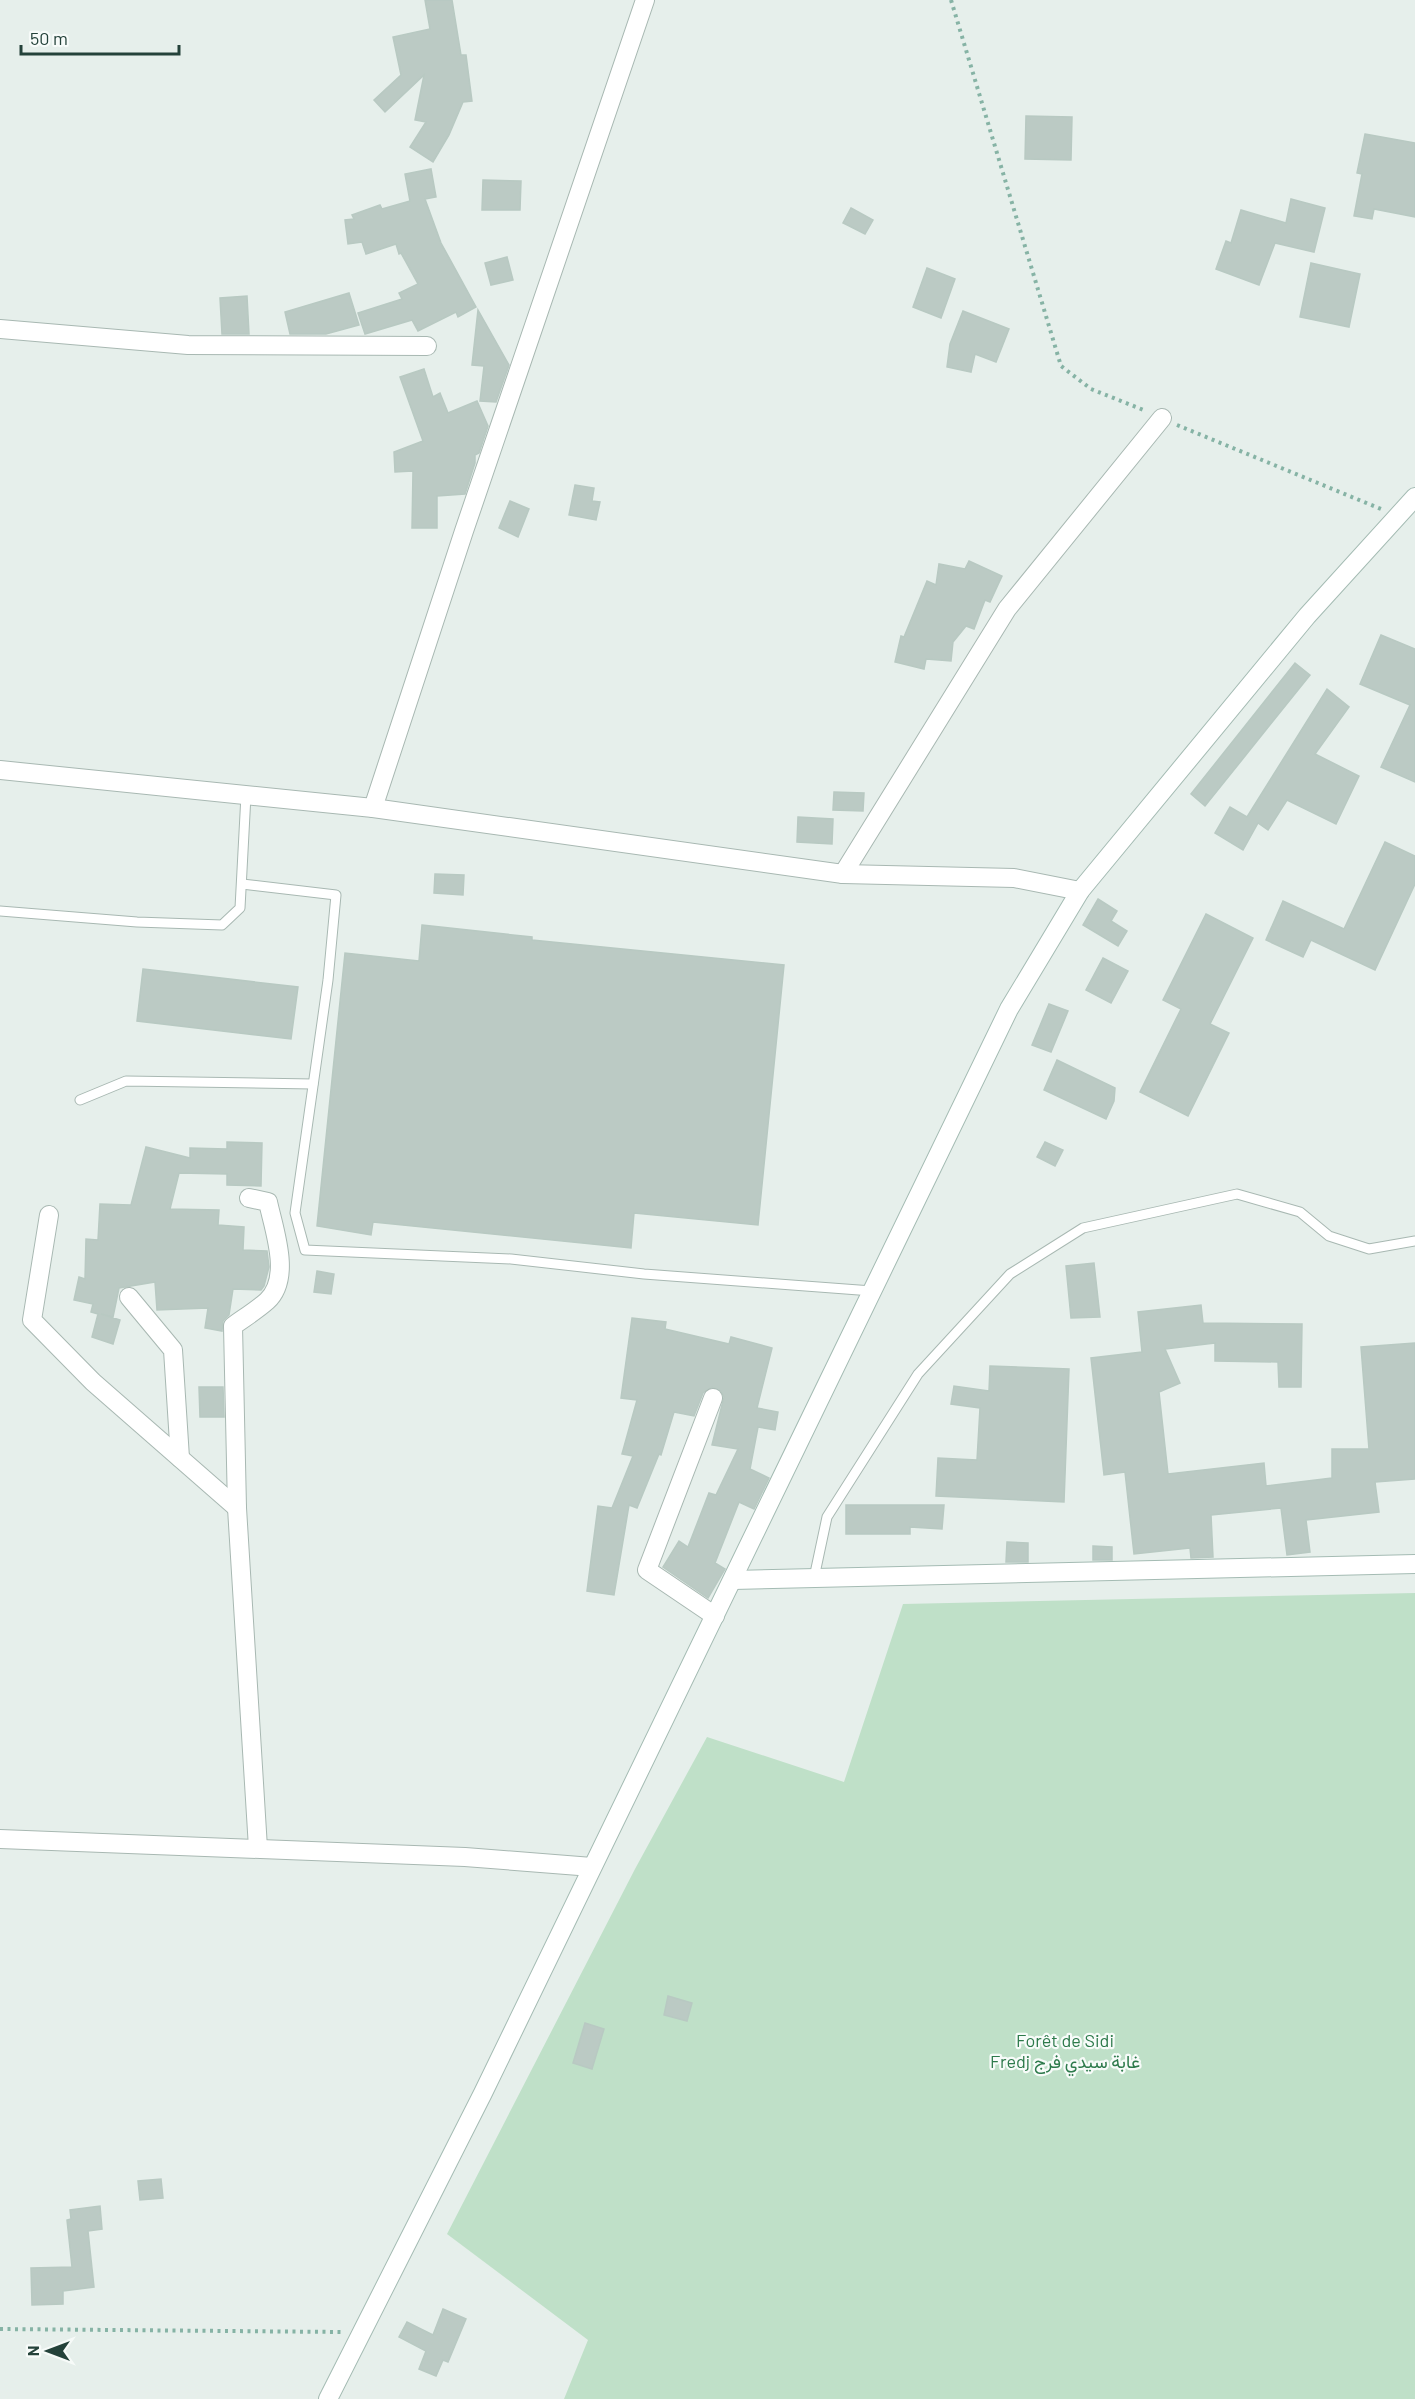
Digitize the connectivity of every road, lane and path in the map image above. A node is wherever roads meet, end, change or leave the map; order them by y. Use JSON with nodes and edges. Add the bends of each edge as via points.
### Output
{"nodes":[{"id":1,"x":645,"y":0,"type":"edge"},
{"id":2,"x":951,"y":0,"type":"edge"},
{"id":3,"x":0,"y":329,"type":"edge"},
{"id":4,"x":427,"y":346,"type":"dead end"},
{"id":5,"x":1162,"y":418,"type":"junction"},
{"id":6,"x":1415,"y":497,"type":"edge"},
{"id":7,"x":1398,"y":516,"type":"junction"},
{"id":8,"x":0,"y":770,"type":"edge"},
{"id":9,"x":246,"y":795,"type":"junction"},
{"id":10,"x":373,"y":808,"type":"junction"},
{"id":11,"x":843,"y":874,"type":"junction"},
{"id":12,"x":242,"y":884,"type":"junction"},
{"id":13,"x":1080,"y":891,"type":"junction"},
{"id":14,"x":0,"y":911,"type":"edge"},
{"id":15,"x":313,"y":1084,"type":"junction"},
{"id":16,"x":80,"y":1101,"type":"dead end"},
{"id":17,"x":249,"y":1198,"type":"dead end"},
{"id":18,"x":49,"y":1215,"type":"dead end"},
{"id":19,"x":1415,"y":1241,"type":"edge"},
{"id":20,"x":872,"y":1291,"type":"junction"},
{"id":21,"x":129,"y":1297,"type":"dead end"},
{"id":22,"x":713,"y":1398,"type":"dead end"},
{"id":23,"x":180,"y":1458,"type":"junction"},
{"id":24,"x":237,"y":1508,"type":"junction"},
{"id":25,"x":1415,"y":1563,"type":"edge"},
{"id":26,"x":814,"y":1578,"type":"junction"},
{"id":27,"x":732,"y":1580,"type":"junction"},
{"id":28,"x":715,"y":1616,"type":"junction"},
{"id":29,"x":0,"y":1839,"type":"edge"},
{"id":30,"x":258,"y":1848,"type":"junction"},
{"id":31,"x":592,"y":1868,"type":"junction"},
{"id":32,"x":0,"y":2329,"type":"edge"},
{"id":33,"x":362,"y":2332,"type":"junction"},
{"id":34,"x":328,"y":2399,"type":"edge"}],
"edges":[{"from":1,"to":10,"type":"street"},
{"from":2,"to":5,"type":"path","via":[[1061,366],[1091,389]]},
{"from":3,"to":4,"type":"street","via":[[188,345]]},
{"from":5,"to":7,"type":"path"},
{"from":5,"to":11,"type":"street","via":[[1007,609]]},
{"from":6,"to":7,"type":"street"},
{"from":7,"to":13,"type":"street","via":[[1307,616]]},
{"from":8,"to":9,"type":"street"},
{"from":9,"to":10,"type":"street"},
{"from":9,"to":12,"type":"lane"},
{"from":10,"to":11,"type":"street"},
{"from":11,"to":13,"type":"street","via":[[1014,878]]},
{"from":12,"to":14,"type":"lane","via":[[240,908],[222,925]]},
{"from":12,"to":15,"type":"lane","via":[[336,895]]},
{"from":13,"to":20,"type":"street","via":[[1009,1009]]},
{"from":15,"to":16,"type":"lane","via":[[126,1081]]},
{"from":15,"to":20,"type":"lane","via":[[295,1214],[305,1250],[511,1259],[644,1274]]},
{"from":17,"to":24,"type":"street","via":[[268,1202],[279,1253],[279,1273],[269,1300],[233,1326]]},
{"from":18,"to":23,"type":"street","via":[[32,1320],[93,1382]]},
{"from":19,"to":26,"type":"lane","via":[[1369,1249],[1329,1236],[1300,1212],[1237,1194],[1083,1228],[1010,1274],[918,1374],[827,1517]]},
{"from":20,"to":27,"type":"street"},
{"from":21,"to":23,"type":"street","via":[[174,1350]]},
{"from":22,"to":28,"type":"street","via":[[647,1570]]},
{"from":23,"to":24,"type":"street"},
{"from":24,"to":30,"type":"street"},
{"from":25,"to":26,"type":"street"},
{"from":26,"to":27,"type":"street"},
{"from":27,"to":28,"type":"street"},
{"from":28,"to":31,"type":"street"},
{"from":29,"to":30,"type":"street"},
{"from":30,"to":31,"type":"street","via":[[465,1857]]},
{"from":31,"to":33,"type":"street"},
{"from":32,"to":33,"type":"path"},
{"from":33,"to":34,"type":"street"}]}
